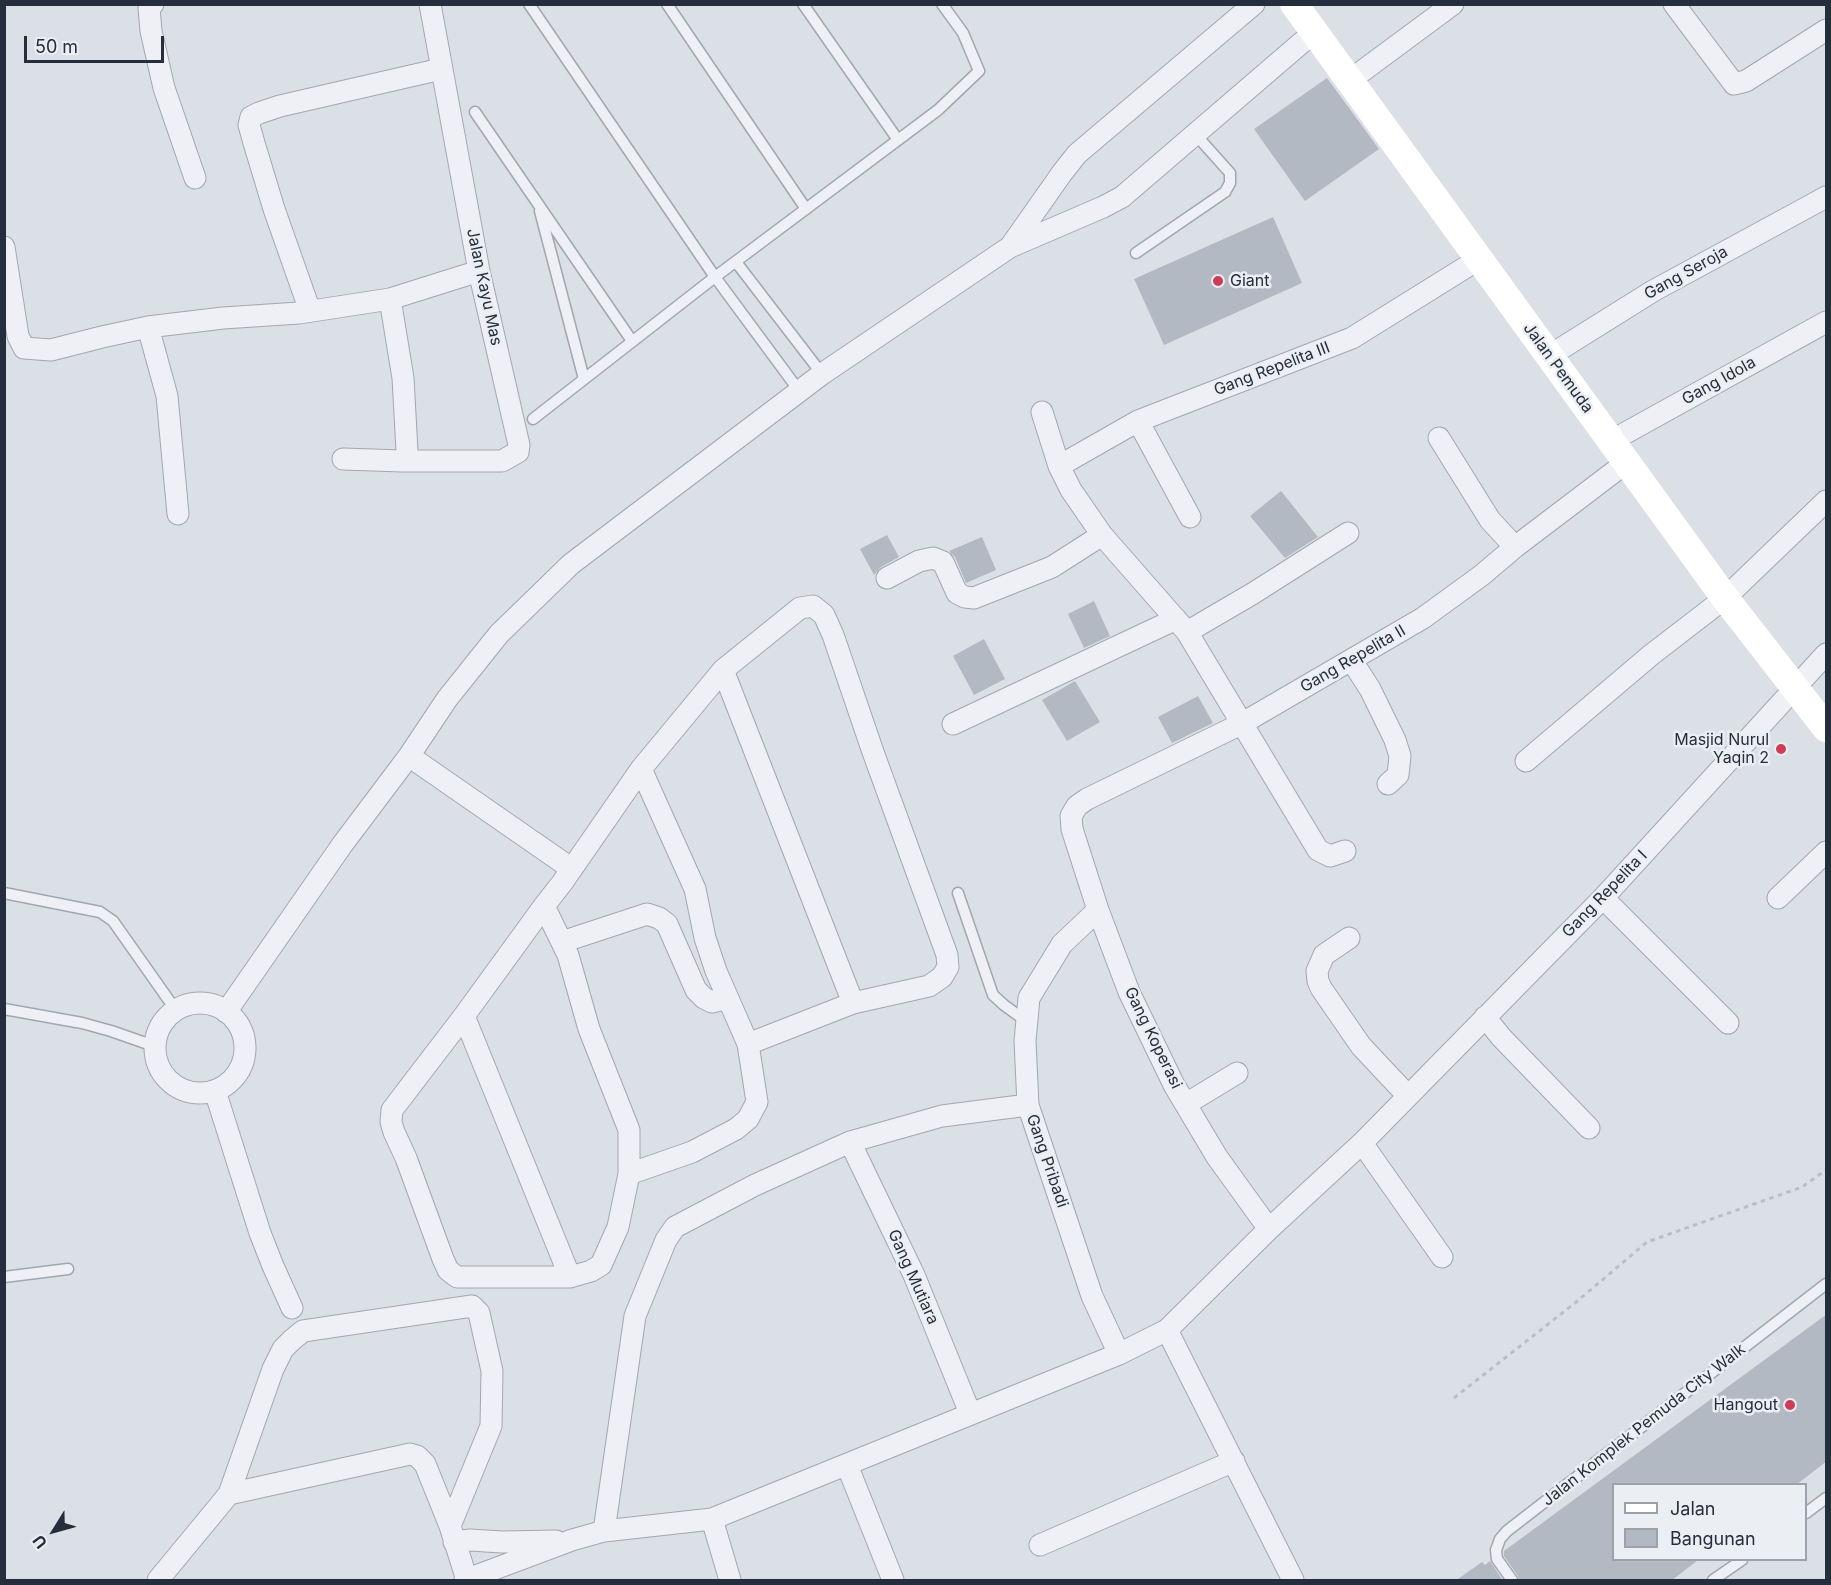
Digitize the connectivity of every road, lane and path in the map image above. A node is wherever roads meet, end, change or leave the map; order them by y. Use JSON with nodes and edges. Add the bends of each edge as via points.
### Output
{"nodes":[{"id":1,"x":153,"y":4,"type":"edge"},
{"id":2,"x":430,"y":4,"type":"edge"},
{"id":3,"x":529,"y":4,"type":"edge"},
{"id":4,"x":667,"y":4,"type":"edge"},
{"id":5,"x":803,"y":4,"type":"edge"},
{"id":6,"x":942,"y":4,"type":"edge"},
{"id":7,"x":1254,"y":4,"type":"edge"},
{"id":8,"x":1294,"y":4,"type":"edge"},
{"id":9,"x":1452,"y":4,"type":"edge"},
{"id":10,"x":1674,"y":4,"type":"edge"},
{"id":11,"x":1827,"y":30,"type":"edge"},
{"id":12,"x":1314,"y":32,"type":"junction"},
{"id":13,"x":441,"y":69,"type":"junction"},
{"id":14,"x":1349,"y":81,"type":"junction"},
{"id":15,"x":475,"y":112,"type":"dead end"},
{"id":16,"x":1196,"y":135,"type":"junction"},
{"id":17,"x":898,"y":140,"type":"junction"},
{"id":18,"x":195,"y":178,"type":"dead end"},
{"id":19,"x":1827,"y":198,"type":"edge"},
{"id":20,"x":538,"y":202,"type":"junction"},
{"id":21,"x":806,"y":209,"type":"junction"},
{"id":22,"x":4,"y":248,"type":"edge"},
{"id":23,"x":1010,"y":248,"type":"junction"},
{"id":24,"x":1136,"y":253,"type":"dead end"},
{"id":25,"x":1479,"y":259,"type":"junction"},
{"id":26,"x":736,"y":262,"type":"junction"},
{"id":27,"x":479,"y":271,"type":"junction"},
{"id":28,"x":716,"y":277,"type":"junction"},
{"id":29,"x":390,"y":299,"type":"junction"},
{"id":30,"x":310,"y":311,"type":"junction"},
{"id":31,"x":1827,"y":322,"type":"edge"},
{"id":32,"x":148,"y":327,"type":"junction"},
{"id":33,"x":633,"y":341,"type":"junction"},
{"id":34,"x":14,"y":345,"type":"edge"},
{"id":35,"x":1549,"y":356,"type":"junction"},
{"id":36,"x":822,"y":375,"type":"junction"},
{"id":37,"x":584,"y":379,"type":"junction"},
{"id":38,"x":800,"y":392,"type":"junction"},
{"id":39,"x":1042,"y":412,"type":"dead end"},
{"id":40,"x":533,"y":418,"type":"dead end"},
{"id":41,"x":1138,"y":421,"type":"junction"},
{"id":42,"x":1439,"y":438,"type":"dead end"},
{"id":43,"x":1619,"y":452,"type":"junction"},
{"id":44,"x":343,"y":459,"type":"dead end"},
{"id":45,"x":402,"y":461,"type":"junction"},
{"id":46,"x":1059,"y":466,"type":"junction"},
{"id":47,"x":1827,"y":501,"type":"edge"},
{"id":48,"x":178,"y":514,"type":"dead end"},
{"id":49,"x":1190,"y":517,"type":"dead end"},
{"id":50,"x":1348,"y":533,"type":"dead end"},
{"id":51,"x":1102,"y":535,"type":"junction"},
{"id":52,"x":1515,"y":547,"type":"junction"},
{"id":53,"x":887,"y":578,"type":"dead end"},
{"id":54,"x":1725,"y":598,"type":"junction"},
{"id":55,"x":1181,"y":626,"type":"junction"},
{"id":56,"x":1827,"y":654,"type":"edge"},
{"id":57,"x":1352,"y":661,"type":"junction"},
{"id":58,"x":723,"y":670,"type":"junction"},
{"id":59,"x":1796,"y":688,"type":"junction"},
{"id":60,"x":953,"y":724,"type":"dead end"},
{"id":61,"x":1240,"y":724,"type":"junction"},
{"id":62,"x":1827,"y":728,"type":"edge"},
{"id":63,"x":409,"y":756,"type":"junction"},
{"id":64,"x":1526,"y":760,"type":"dead end"},
{"id":65,"x":641,"y":769,"type":"junction"},
{"id":66,"x":1388,"y":784,"type":"dead end"},
{"id":67,"x":1072,"y":829,"type":"joint"},
{"id":68,"x":1345,"y":851,"type":"dead end"},
{"id":69,"x":1827,"y":852,"type":"edge"},
{"id":70,"x":572,"y":869,"type":"junction"},
{"id":71,"x":4,"y":893,"type":"edge"},
{"id":72,"x":958,"y":893,"type":"dead end"},
{"id":73,"x":1603,"y":898,"type":"junction"},
{"id":74,"x":1778,"y":898,"type":"dead end"},
{"id":75,"x":544,"y":906,"type":"junction"},
{"id":76,"x":1098,"y":910,"type":"junction"},
{"id":77,"x":1349,"y":938,"type":"dead end"},
{"id":78,"x":562,"y":942,"type":"junction"},
{"id":79,"x":728,"y":998,"type":"junction"},
{"id":80,"x":853,"y":1003,"type":"junction"},
{"id":81,"x":4,"y":1009,"type":"edge"},
{"id":82,"x":175,"y":1010,"type":"junction"},
{"id":83,"x":226,"y":1011,"type":"junction"},
{"id":84,"x":465,"y":1016,"type":"junction"},
{"id":85,"x":1485,"y":1017,"type":"junction"},
{"id":86,"x":1026,"y":1021,"type":"junction"},
{"id":87,"x":1728,"y":1023,"type":"dead end"},
{"id":88,"x":748,"y":1044,"type":"junction"},
{"id":89,"x":154,"y":1046,"type":"junction"},
{"id":90,"x":1237,"y":1073,"type":"dead end"},
{"id":91,"x":214,"y":1091,"type":"junction"},
{"id":92,"x":1408,"y":1096,"type":"junction"},
{"id":93,"x":1186,"y":1104,"type":"junction"},
{"id":94,"x":1028,"y":1105,"type":"junction"},
{"id":95,"x":1589,"y":1128,"type":"dead end"},
{"id":96,"x":850,"y":1142,"type":"junction"},
{"id":97,"x":1362,"y":1143,"type":"junction"},
{"id":98,"x":1827,"y":1170,"type":"edge"},
{"id":99,"x":628,"y":1174,"type":"junction"},
{"id":100,"x":1269,"y":1229,"type":"junction"},
{"id":101,"x":1442,"y":1257,"type":"dead end"},
{"id":102,"x":68,"y":1269,"type":"dead end"},
{"id":103,"x":4,"y":1277,"type":"edge"},
{"id":104,"x":570,"y":1277,"type":"junction"},
{"id":105,"x":1827,"y":1284,"type":"edge"},
{"id":106,"x":291,"y":1308,"type":"dead end"},
{"id":107,"x":1167,"y":1330,"type":"junction"},
{"id":108,"x":1119,"y":1354,"type":"junction"},
{"id":109,"x":1454,"y":1398,"type":"dead end"},
{"id":110,"x":970,"y":1413,"type":"junction"},
{"id":111,"x":1234,"y":1461,"type":"junction"},
{"id":112,"x":847,"y":1465,"type":"junction"},
{"id":113,"x":229,"y":1494,"type":"junction"},
{"id":114,"x":1827,"y":1498,"type":"edge"},
{"id":115,"x":1807,"y":1512,"type":"edge"},
{"id":116,"x":712,"y":1519,"type":"junction"},
{"id":117,"x":604,"y":1531,"type":"junction"},
{"id":118,"x":452,"y":1534,"type":"junction"},
{"id":119,"x":572,"y":1540,"type":"junction"},
{"id":120,"x":1040,"y":1545,"type":"dead end"},
{"id":121,"x":1741,"y":1561,"type":"edge"},
{"id":122,"x":466,"y":1580,"type":"edge"},
{"id":123,"x":158,"y":1581,"type":"edge"},
{"id":124,"x":730,"y":1581,"type":"edge"},
{"id":125,"x":893,"y":1581,"type":"edge"},
{"id":126,"x":1293,"y":1581,"type":"edge"},
{"id":127,"x":1512,"y":1581,"type":"edge"},
{"id":128,"x":1713,"y":1581,"type":"edge"}],
"edges":[{"from":1,"to":18,"type":"street","via":[[149,8],[151,31],[164,88]]},
{"from":2,"to":13,"type":"street","name":"Jalan Kayu Mas"},
{"from":3,"to":28,"type":"lane"},
{"from":4,"to":21,"type":"lane"},
{"from":5,"to":17,"type":"lane"},
{"from":6,"to":17,"type":"lane","via":[[963,33],[980,71]]},
{"from":7,"to":23,"type":"street","via":[[1077,154]]},
{"from":8,"to":12,"type":"main road","name":"Jalan Pemuda"},
{"from":9,"to":14,"type":"street"},
{"from":10,"to":11,"type":"street","via":[[1734,84],[1746,81]]},
{"from":12,"to":14,"type":"main road","name":"Jalan Pemuda"},
{"from":12,"to":16,"type":"street"},
{"from":13,"to":27,"type":"street","name":"Jalan Kayu Mas"},
{"from":13,"to":30,"type":"street","via":[[280,106],[251,117],[249,125],[270,198]]},
{"from":14,"to":25,"type":"main road","name":"Jalan Pemuda"},
{"from":15,"to":20,"type":"lane"},
{"from":16,"to":23,"type":"street","via":[[1122,196]]},
{"from":16,"to":24,"type":"lane","via":[[1230,173],[1230,183],[1225,192]]},
{"from":17,"to":21,"type":"lane"},
{"from":19,"to":35,"type":"street","name":"Gang Seroja","via":[[1653,291]]},
{"from":20,"to":33,"type":"lane"},
{"from":20,"to":37,"type":"lane"},
{"from":21,"to":26,"type":"lane"},
{"from":22,"to":34,"type":"street","via":[[18,336]]},
{"from":23,"to":36,"type":"street"},
{"from":25,"to":35,"type":"main road","name":"Jalan Pemuda"},
{"from":25,"to":41,"type":"street","name":"Gang Repelita III","via":[[1352,338]]},
{"from":26,"to":28,"type":"lane"},
{"from":26,"to":36,"type":"lane"},
{"from":27,"to":29,"type":"street"},
{"from":27,"to":45,"type":"street","name":"Jalan Kayu Mas","via":[[518,452],[502,461]]},
{"from":28,"to":33,"type":"lane"},
{"from":28,"to":38,"type":"lane"},
{"from":29,"to":30,"type":"street"},
{"from":29,"to":45,"type":"street","via":[[403,378],[407,451]]},
{"from":30,"to":32,"type":"street"},
{"from":31,"to":43,"type":"street","name":"Gang Idola"},
{"from":32,"to":34,"type":"street","via":[[51,350]]},
{"from":32,"to":48,"type":"street","via":[[168,396]]},
{"from":33,"to":37,"type":"lane"},
{"from":35,"to":43,"type":"main road","name":"Jalan Pemuda"},
{"from":36,"to":38,"type":"street"},
{"from":37,"to":40,"type":"lane"},
{"from":38,"to":63,"type":"street","via":[[572,564],[499,634],[447,699]]},
{"from":39,"to":46,"type":"street"},
{"from":41,"to":46,"type":"street","name":"Gang Repelita III"},
{"from":41,"to":49,"type":"street"},
{"from":42,"to":52,"type":"street","via":[[1490,520]]},
{"from":43,"to":52,"type":"street","name":"Gang Repelita II"},
{"from":43,"to":54,"type":"main road","name":"Jalan Pemuda"},
{"from":44,"to":45,"type":"street"},
{"from":46,"to":51,"type":"street"},
{"from":47,"to":54,"type":"street"},
{"from":50,"to":55,"type":"street","via":[[1252,594]]},
{"from":51,"to":53,"type":"street","via":[[1052,567],[974,598],[957,593],[943,562],[933,558]]},
{"from":51,"to":55,"type":"street"},
{"from":52,"to":57,"type":"street","name":"Gang Repelita II","via":[[1423,618]]},
{"from":54,"to":59,"type":"main road","name":"Jalan Pemuda"},
{"from":54,"to":64,"type":"street","via":[[1651,654]]},
{"from":55,"to":60,"type":"street"},
{"from":55,"to":61,"type":"street"},
{"from":56,"to":59,"type":"street","name":"Gang Repelita I"},
{"from":57,"to":61,"type":"street","name":"Gang Repelita II"},
{"from":57,"to":66,"type":"street","via":[[1370,689],[1400,756],[1398,775]]},
{"from":58,"to":65,"type":"street"},
{"from":58,"to":80,"type":"street"},
{"from":58,"to":80,"type":"street","via":[[800,608],[813,606],[824,615],[833,635],[948,967],[929,986]]},
{"from":59,"to":62,"type":"main road","name":"Jalan Pemuda"},
{"from":59,"to":73,"type":"street","name":"Gang Repelita I"},
{"from":61,"to":67,"type":"street","name":"Gang Repelita II","via":[[1087,799],[1071,816]]},
{"from":61,"to":68,"type":"street","via":[[1318,850],[1330,856]]},
{"from":63,"to":70,"type":"street"},
{"from":63,"to":83,"type":"street"},
{"from":65,"to":70,"type":"street"},
{"from":65,"to":79,"type":"street","via":[[695,889],[705,938]]},
{"from":67,"to":76,"type":"street","name":"Gang Koperasi"},
{"from":69,"to":74,"type":"street"},
{"from":70,"to":75,"type":"street"},
{"from":71,"to":82,"type":"lane","via":[[100,912],[113,921]]},
{"from":72,"to":86,"type":"lane","via":[[993,995]]},
{"from":73,"to":85,"type":"street","name":"Gang Repelita I"},
{"from":73,"to":87,"type":"street"},
{"from":75,"to":78,"type":"street"},
{"from":75,"to":84,"type":"street"},
{"from":76,"to":86,"type":"street","name":"Gang Pribadi","via":[[1062,944],[1029,998]]},
{"from":76,"to":93,"type":"street","name":"Gang Koperasi","via":[[1129,992]]},
{"from":77,"to":92,"type":"street","via":[[1319,963],[1321,988],[1361,1046]]},
{"from":78,"to":79,"type":"street","via":[[647,914],[659,918],[667,924],[696,990],[712,1002]]},
{"from":78,"to":99,"type":"street","via":[[589,1029],[629,1130]]},
{"from":79,"to":88,"type":"street"},
{"from":80,"to":88,"type":"street"},
{"from":81,"to":89,"type":"lane","via":[[111,1030]]},
{"from":82,"to":83,"type":"street","via":[[196,1002]]},
{"from":82,"to":89,"type":"street","via":[[160,1025]]},
{"from":83,"to":91,"type":"street","via":[[241,1028],[244,1060],[233,1079]]},
{"from":84,"to":104,"type":"street"},
{"from":84,"to":104,"type":"street","via":[[392,1110],[394,1132],[443,1258],[448,1270],[457,1277]]},
{"from":85,"to":92,"type":"street","name":"Gang Repelita I"},
{"from":85,"to":95,"type":"street"},
{"from":86,"to":94,"type":"street","name":"Gang Pribadi"},
{"from":88,"to":99,"type":"street","via":[[757,1102],[748,1119],[692,1152]]},
{"from":89,"to":91,"type":"street","via":[[159,1067],[173,1084],[195,1094]]},
{"from":90,"to":93,"type":"street"},
{"from":91,"to":106,"type":"street","via":[[260,1233]]},
{"from":92,"to":97,"type":"street","name":"Gang Repelita I"},
{"from":93,"to":100,"type":"street","name":"Gang Koperasi","via":[[1217,1157]]},
{"from":94,"to":96,"type":"street","via":[[942,1116]]},
{"from":94,"to":108,"type":"street","name":"Gang Pribadi","via":[[1092,1296]]},
{"from":96,"to":110,"type":"street","name":"Gang Mutiara","via":[[914,1275]]},
{"from":96,"to":117,"type":"street","via":[[686,1220],[666,1240],[635,1316]]},
{"from":97,"to":100,"type":"street","name":"Gang Repelita I"},
{"from":97,"to":101,"type":"street"},
{"from":98,"to":109,"type":"path","via":[[1803,1187],[1647,1242]]},
{"from":99,"to":104,"type":"street","via":[[618,1227],[601,1265]]},
{"from":100,"to":107,"type":"street","name":"Gang Repelita I"},
{"from":102,"to":103,"type":"lane"},
{"from":105,"to":127,"type":"lane","name":"Jalan Komplek Pemuda City Walk","via":[[1507,1532],[1496,1551]]},
{"from":107,"to":108,"type":"street","name":"Gang Repelita I"},
{"from":107,"to":111,"type":"street"},
{"from":108,"to":110,"type":"street","name":"Gang Repelita I"},
{"from":110,"to":112,"type":"street","name":"Gang Repelita I"},
{"from":111,"to":120,"type":"street"},
{"from":111,"to":126,"type":"street"},
{"from":112,"to":116,"type":"street","name":"Gang Repelita I"},
{"from":112,"to":125,"type":"street"},
{"from":113,"to":118,"type":"street","via":[[417,1456],[425,1464]]},
{"from":113,"to":118,"type":"street","via":[[273,1369],[283,1349],[303,1331],[472,1306],[479,1313],[492,1371],[491,1426]]},
{"from":113,"to":123,"type":"street"},
{"from":114,"to":115,"type":"lane"},
{"from":116,"to":117,"type":"street","name":"Gang Repelita I"},
{"from":116,"to":124,"type":"street"},
{"from":117,"to":119,"type":"street","name":"Gang Repelita I"},
{"from":118,"to":119,"type":"street","via":[[470,1540],[502,1542]]},
{"from":118,"to":122,"type":"street"},
{"from":119,"to":122,"type":"street"},
{"from":121,"to":128,"type":"lane"}]}
